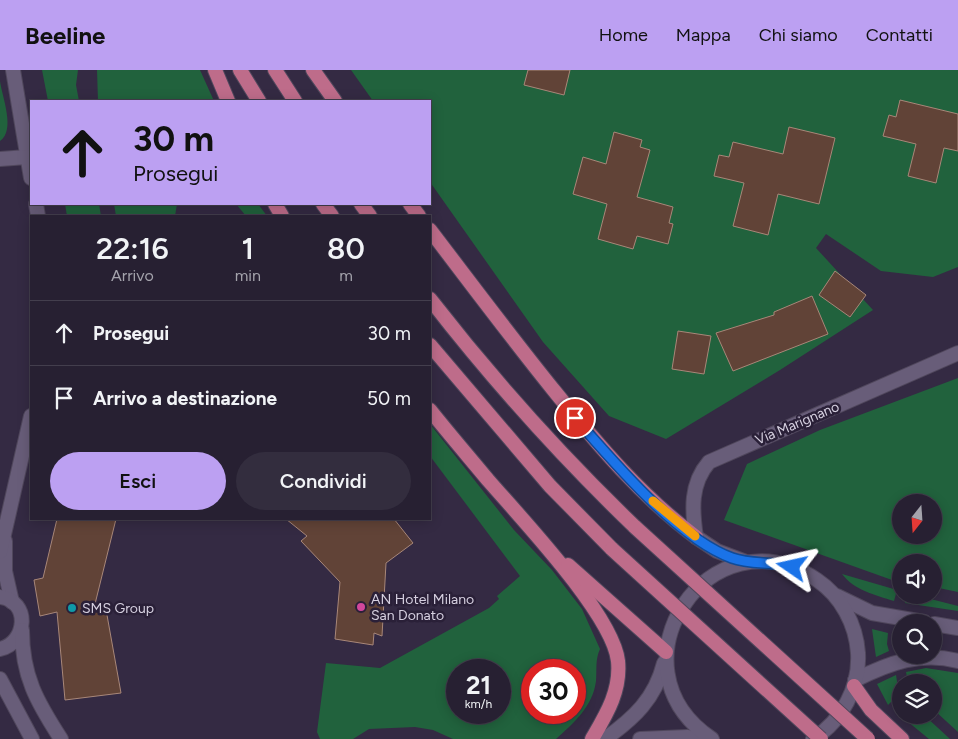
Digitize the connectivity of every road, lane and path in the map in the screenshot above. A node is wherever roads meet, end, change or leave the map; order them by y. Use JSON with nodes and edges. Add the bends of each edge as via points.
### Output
{"nodes":[{"id":1,"x":13,"y":70,"type":"edge"},
{"id":2,"x":215,"y":70,"type":"edge"},
{"id":3,"x":240,"y":70,"type":"edge"},
{"id":4,"x":275,"y":70,"type":"edge"},
{"id":5,"x":313,"y":70,"type":"edge"},
{"id":6,"x":228,"y":100,"type":"edge"},
{"id":7,"x":258,"y":100,"type":"edge"},
{"id":8,"x":294,"y":100,"type":"edge"},
{"id":9,"x":334,"y":100,"type":"edge"},
{"id":10,"x":27,"y":157,"type":"junction"},
{"id":11,"x":0,"y":159,"type":"edge"},
{"id":12,"x":30,"y":173,"type":"edge"},
{"id":13,"x":431,"y":231,"type":"edge"},
{"id":14,"x":431,"y":300,"type":"edge"},
{"id":15,"x":431,"y":346,"type":"edge"},
{"id":16,"x":958,"y":353,"type":"edge"},
{"id":17,"x":431,"y":411,"type":"edge"},
{"id":18,"x":30,"y":421,"type":"edge"},
{"id":19,"x":5,"y":536,"type":"junction"},
{"id":20,"x":696,"y":537,"type":"junction"},
{"id":21,"x":540,"y":539,"type":"junction"},
{"id":22,"x":0,"y":552,"type":"edge"},
{"id":23,"x":750,"y":563,"type":"junction"},
{"id":24,"x":829,"y":590,"type":"junction"},
{"id":25,"x":6,"y":599,"type":"edge"},
{"id":26,"x":892,"y":615,"type":"edge"},
{"id":27,"x":942,"y":625,"type":"edge"},
{"id":28,"x":958,"y":628,"type":"edge"},
{"id":29,"x":22,"y":630,"type":"junction"},
{"id":30,"x":0,"y":649,"type":"edge"},
{"id":31,"x":666,"y":652,"type":"junction"},
{"id":32,"x":958,"y":661,"type":"edge"},
{"id":33,"x":0,"y":679,"type":"edge"},
{"id":34,"x":854,"y":683,"type":"junction"},
{"id":35,"x":32,"y":739,"type":"edge"},
{"id":36,"x":61,"y":739,"type":"edge"},
{"id":37,"x":592,"y":739,"type":"edge"},
{"id":38,"x":605,"y":739,"type":"edge"},
{"id":39,"x":640,"y":739,"type":"edge"},
{"id":40,"x":701,"y":739,"type":"edge"},
{"id":41,"x":712,"y":739,"type":"edge"},
{"id":42,"x":813,"y":739,"type":"edge"},
{"id":43,"x":821,"y":739,"type":"edge"},
{"id":44,"x":868,"y":739,"type":"edge"},
{"id":45,"x":902,"y":739,"type":"edge"}],
"edges":[{"from":1,"to":10,"type":"street"},
{"from":2,"to":6,"type":"highway"},
{"from":3,"to":7,"type":"highway"},
{"from":4,"to":8,"type":"highway"},
{"from":5,"to":9,"type":"highway"},
{"from":10,"to":11,"type":"street"},
{"from":10,"to":12,"type":"street"},
{"from":13,"to":20,"type":"highway","via":[[594,439],[655,503]]},
{"from":14,"to":44,"type":"highway","bridge":true,"via":[[472,353],[583,477]]},
{"from":15,"to":43,"type":"highway","bridge":true,"via":[[550,486],[612,549]]},
{"from":16,"to":20,"type":"street","name":"Via Marignano","via":[[714,458],[704,468],[694,492],[692,511]]},
{"from":17,"to":21,"type":"highway"},
{"from":18,"to":19,"type":"street"},
{"from":19,"to":22,"type":"street"},
{"from":19,"to":25,"type":"street"},
{"from":20,"to":23,"type":"street","via":[[725,555]]},
{"from":21,"to":31,"type":"highway"},
{"from":21,"to":37,"type":"highway","via":[[606,627],[618,661],[616,689],[609,711]]},
{"from":23,"to":24,"type":"street","via":[[770,562],[795,568]]},
{"from":23,"to":31,"type":"street","via":[[720,572],[693,591],[675,618]]},
{"from":24,"to":26,"type":"street","via":[[863,609]]},
{"from":24,"to":34,"type":"street","via":[[844,608],[853,628],[858,656]]},
{"from":25,"to":29,"type":"street","via":[[22,617]]},
{"from":27,"to":28,"type":"street"},
{"from":29,"to":30,"type":"street","via":[[16,641]]},
{"from":29,"to":36,"type":"street","via":[[22,648],[30,683]]},
{"from":31,"to":38,"type":"street","via":[[656,686],[644,707]]},
{"from":31,"to":41,"type":"street","via":[[669,680],[680,707],[693,724]]},
{"from":32,"to":34,"type":"street","via":[[917,657],[898,662]]},
{"from":33,"to":35,"type":"street"},
{"from":34,"to":42,"type":"street","via":[[837,718]]},
{"from":34,"to":45,"type":"highway","via":[[870,710]]},
{"from":39,"to":40,"type":"street"}]}
